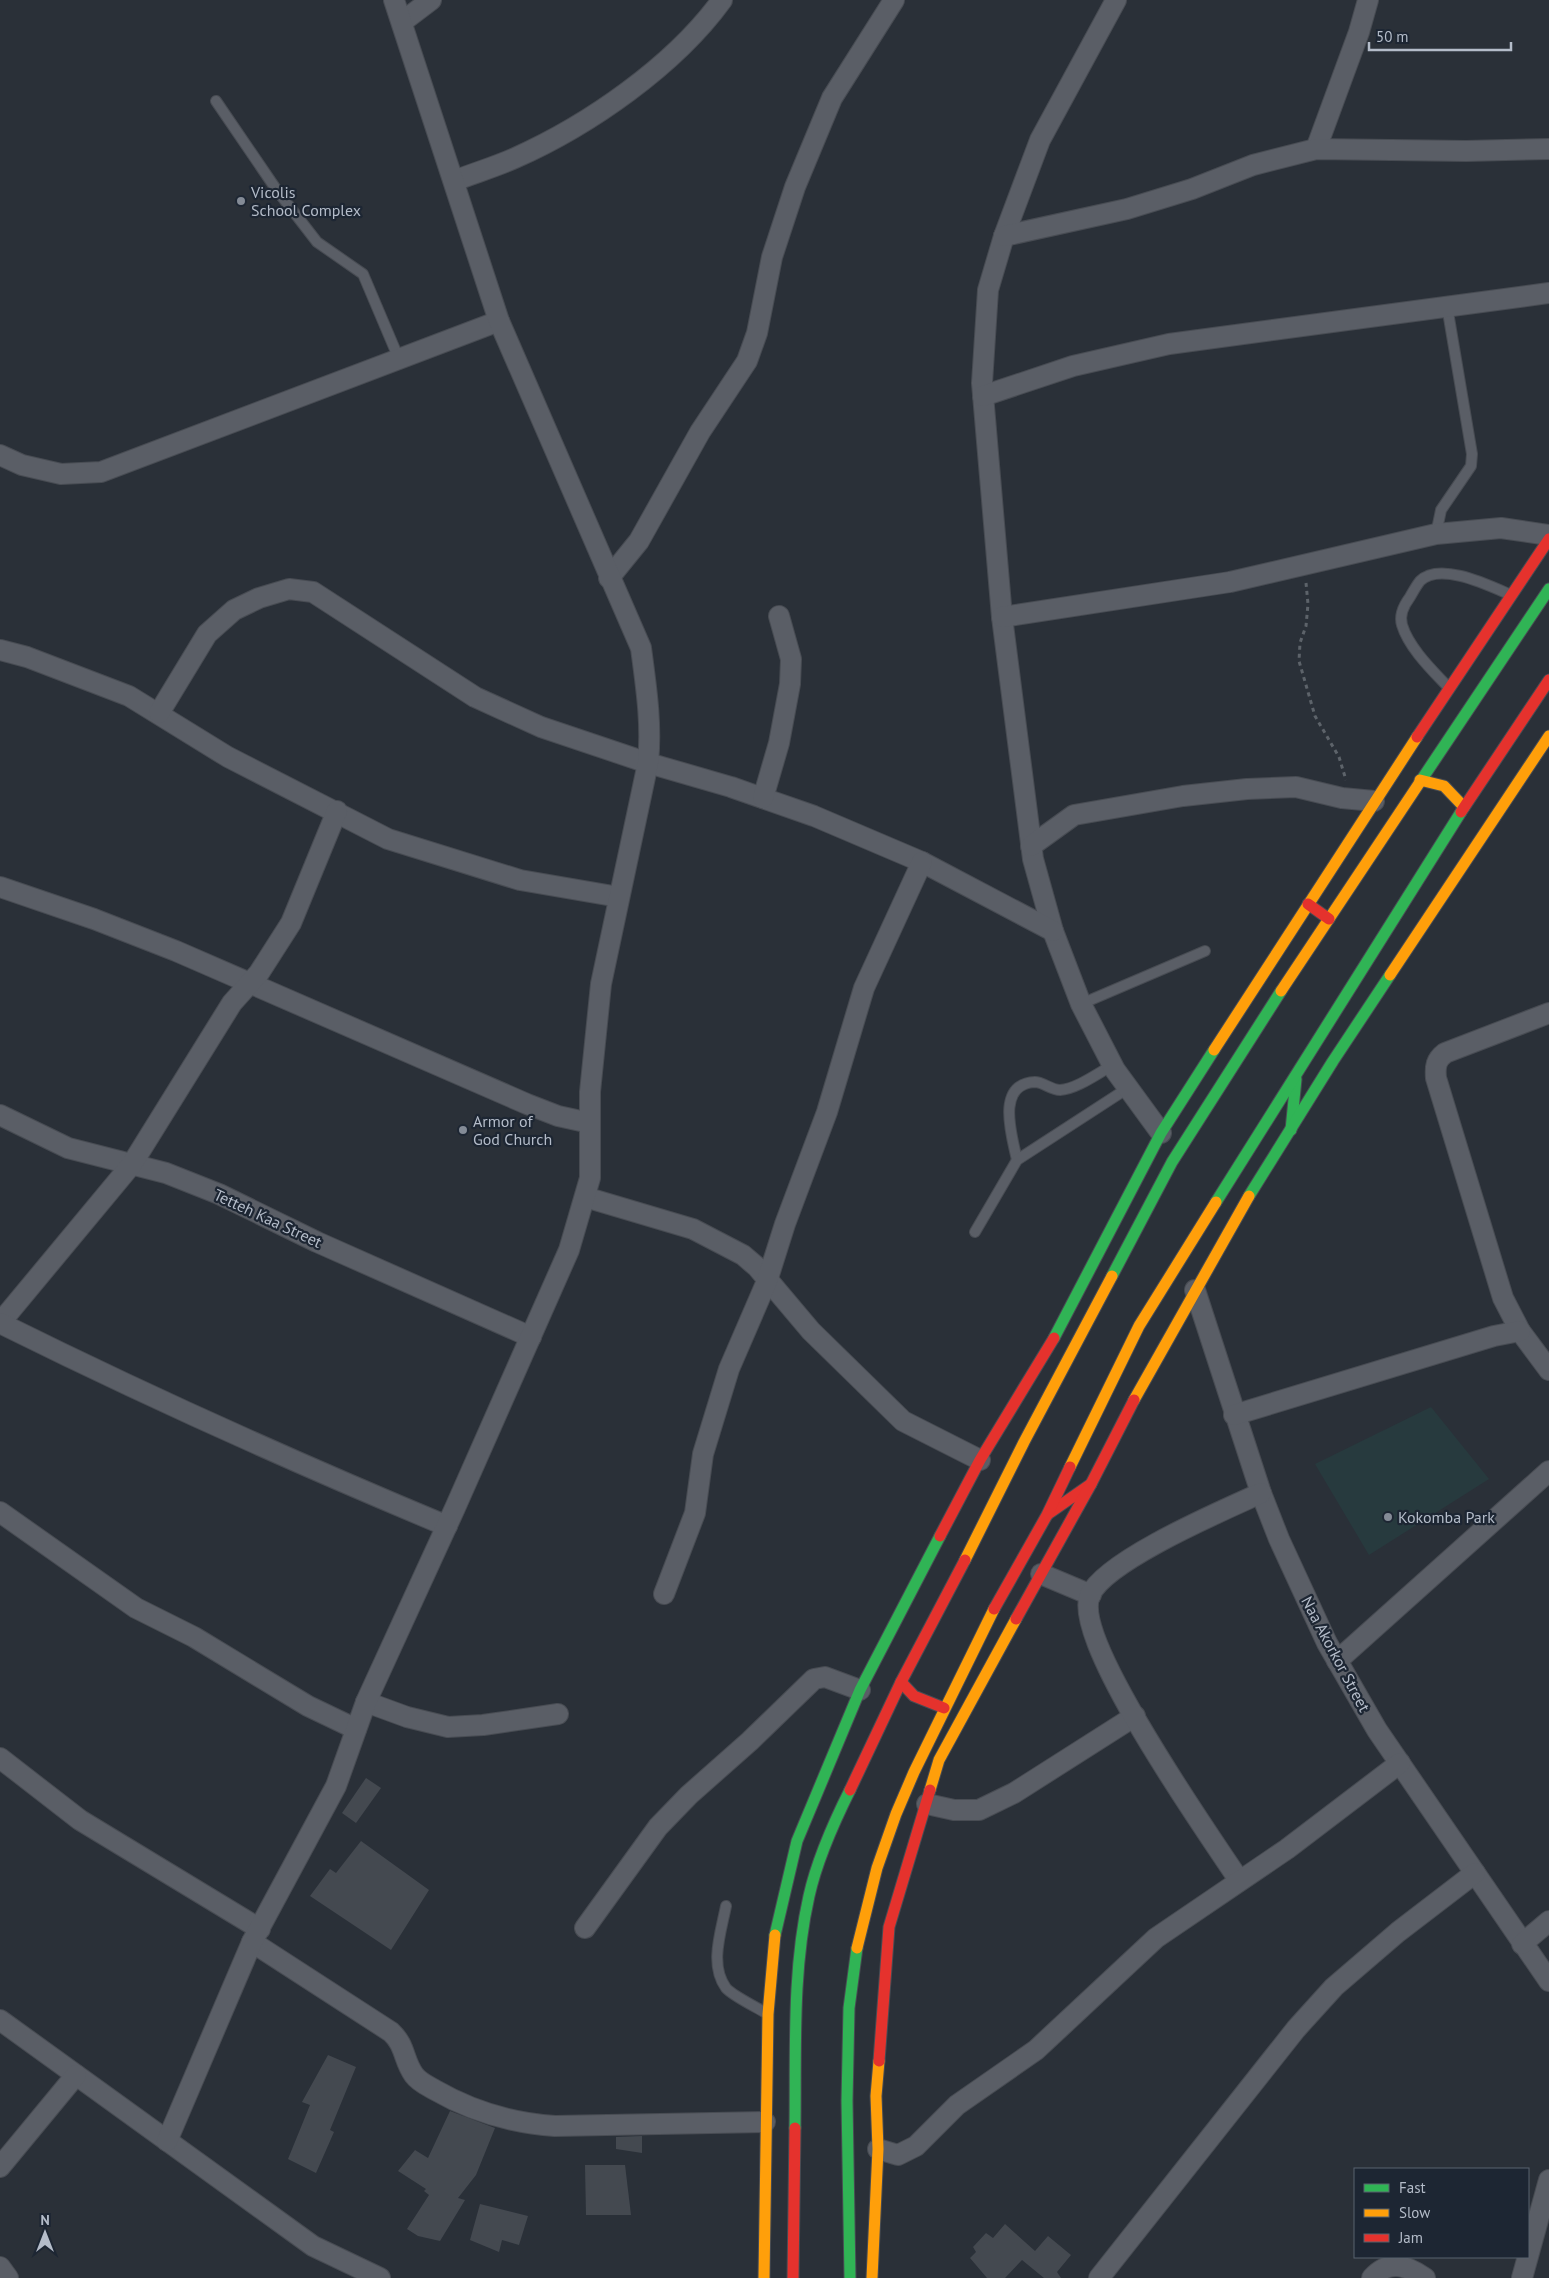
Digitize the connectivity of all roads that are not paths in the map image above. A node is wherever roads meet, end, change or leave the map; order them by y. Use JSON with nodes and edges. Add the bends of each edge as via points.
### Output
{"nodes":[{"id":1,"x":394,"y":0,"type":"edge"},
{"id":2,"x":431,"y":0,"type":"edge"},
{"id":3,"x":722,"y":0,"type":"edge"},
{"id":4,"x":894,"y":0,"type":"edge"},
{"id":5,"x":1116,"y":0,"type":"edge"},
{"id":6,"x":1368,"y":0,"type":"edge"},
{"id":7,"x":402,"y":22,"type":"junction"},
{"id":8,"x":216,"y":100,"type":"dead end"},
{"id":9,"x":1316,"y":149,"type":"junction"},
{"id":10,"x":1549,"y":149,"type":"edge"},
{"id":11,"x":454,"y":181,"type":"junction"},
{"id":12,"x":1004,"y":236,"type":"junction"},
{"id":13,"x":1549,"y":293,"type":"edge"},
{"id":14,"x":1447,"y":306,"type":"junction"},
{"id":15,"x":499,"y":321,"type":"junction"},
{"id":16,"x":399,"y":360,"type":"junction"},
{"id":17,"x":983,"y":396,"type":"junction"},
{"id":18,"x":0,"y":456,"type":"edge"},
{"id":19,"x":1436,"y":534,"type":"junction"},
{"id":20,"x":1549,"y":535,"type":"edge"},
{"id":21,"x":1549,"y":539,"type":"edge"},
{"id":22,"x":609,"y":578,"type":"junction"},
{"id":23,"x":1549,"y":589,"type":"edge"},
{"id":24,"x":1512,"y":595,"type":"junction"},
{"id":25,"x":778,"y":616,"type":"dead end"},
{"id":26,"x":1002,"y":617,"type":"junction"},
{"id":27,"x":0,"y":650,"type":"edge"},
{"id":28,"x":1549,"y":680,"type":"edge"},
{"id":29,"x":1449,"y":688,"type":"junction"},
{"id":30,"x":159,"y":713,"type":"junction"},
{"id":31,"x":1549,"y":736,"type":"edge"},
{"id":32,"x":648,"y":763,"type":"junction"},
{"id":33,"x":1420,"y":780,"type":"junction"},
{"id":34,"x":763,"y":798,"type":"junction"},
{"id":35,"x":1374,"y":801,"type":"junction"},
{"id":36,"x":1464,"y":807,"type":"junction"},
{"id":37,"x":337,"y":811,"type":"junction"},
{"id":38,"x":1031,"y":846,"type":"junction"},
{"id":39,"x":922,"y":862,"type":"junction"},
{"id":40,"x":0,"y":887,"type":"edge"},
{"id":41,"x":619,"y":897,"type":"junction"},
{"id":42,"x":1308,"y":904,"type":"junction"},
{"id":43,"x":1329,"y":919,"type":"junction"},
{"id":44,"x":1053,"y":931,"type":"junction"},
{"id":45,"x":1205,"y":951,"type":"dead end"},
{"id":46,"x":249,"y":984,"type":"junction"},
{"id":47,"x":1081,"y":1004,"type":"junction"},
{"id":48,"x":1549,"y":1013,"type":"edge"},
{"id":49,"x":1113,"y":1065,"type":"junction"},
{"id":50,"x":1296,"y":1074,"type":"junction"},
{"id":51,"x":1128,"y":1088,"type":"junction"},
{"id":52,"x":0,"y":1115,"type":"edge"},
{"id":53,"x":590,"y":1123,"type":"junction"},
{"id":54,"x":1291,"y":1130,"type":"junction"},
{"id":55,"x":1161,"y":1133,"type":"junction"},
{"id":56,"x":1017,"y":1160,"type":"junction"},
{"id":57,"x":132,"y":1164,"type":"junction"},
{"id":58,"x":585,"y":1197,"type":"junction"},
{"id":59,"x":975,"y":1232,"type":"dead end"},
{"id":60,"x":767,"y":1281,"type":"junction"},
{"id":61,"x":1195,"y":1290,"type":"junction"},
{"id":62,"x":0,"y":1323,"type":"edge"},
{"id":63,"x":1520,"y":1331,"type":"junction"},
{"id":64,"x":530,"y":1338,"type":"junction"},
{"id":65,"x":1549,"y":1370,"type":"edge"},
{"id":66,"x":1234,"y":1415,"type":"junction"},
{"id":67,"x":980,"y":1460,"type":"junction"},
{"id":68,"x":1549,"y":1471,"type":"edge"},
{"id":69,"x":1091,"y":1484,"type":"junction"},
{"id":70,"x":1261,"y":1493,"type":"junction"},
{"id":71,"x":0,"y":1512,"type":"edge"},
{"id":72,"x":1047,"y":1515,"type":"junction"},
{"id":73,"x":447,"y":1526,"type":"junction"},
{"id":74,"x":1041,"y":1574,"type":"junction"},
{"id":75,"x":664,"y":1594,"type":"dead end"},
{"id":76,"x":1090,"y":1595,"type":"junction"},
{"id":77,"x":1337,"y":1661,"type":"junction"},
{"id":78,"x":901,"y":1682,"type":"junction"},
{"id":79,"x":860,"y":1690,"type":"junction"},
{"id":80,"x":366,"y":1702,"type":"junction"},
{"id":81,"x":944,"y":1708,"type":"junction"},
{"id":82,"x":558,"y":1714,"type":"dead end"},
{"id":83,"x":1135,"y":1716,"type":"junction"},
{"id":84,"x":356,"y":1729,"type":"junction"},
{"id":85,"x":0,"y":1758,"type":"edge"},
{"id":86,"x":1400,"y":1763,"type":"junction"},
{"id":87,"x":927,"y":1804,"type":"junction"},
{"id":88,"x":1475,"y":1873,"type":"junction"},
{"id":89,"x":1239,"y":1880,"type":"junction"},
{"id":90,"x":726,"y":1906,"type":"dead end"},
{"id":91,"x":1549,"y":1921,"type":"edge"},
{"id":92,"x":585,"y":1928,"type":"dead end"},
{"id":93,"x":256,"y":1936,"type":"junction"},
{"id":94,"x":1522,"y":1944,"type":"junction"},
{"id":95,"x":1549,"y":1981,"type":"edge"},
{"id":96,"x":768,"y":2014,"type":"junction"},
{"id":97,"x":0,"y":2020,"type":"edge"},
{"id":98,"x":76,"y":2075,"type":"junction"},
{"id":99,"x":764,"y":2122,"type":"junction"},
{"id":100,"x":168,"y":2141,"type":"junction"},
{"id":101,"x":878,"y":2149,"type":"junction"},
{"id":102,"x":0,"y":2167,"type":"edge"},
{"id":103,"x":1549,"y":2180,"type":"edge"},
{"id":104,"x":1529,"y":2253,"type":"edge"},
{"id":105,"x":1528,"y":2258,"type":"edge"},
{"id":106,"x":0,"y":2267,"type":"edge"},
{"id":107,"x":8,"y":2278,"type":"edge"},
{"id":108,"x":380,"y":2278,"type":"edge"},
{"id":109,"x":764,"y":2278,"type":"edge"},
{"id":110,"x":793,"y":2278,"type":"edge"},
{"id":111,"x":850,"y":2278,"type":"edge"},
{"id":112,"x":872,"y":2278,"type":"edge"},
{"id":113,"x":1099,"y":2278,"type":"edge"},
{"id":114,"x":1372,"y":2278,"type":"edge"},
{"id":115,"x":1425,"y":2278,"type":"edge"},
{"id":116,"x":1522,"y":2278,"type":"edge"}],
"edges":[{"from":1,"to":7,"type":"street"},
{"from":2,"to":7,"type":"street"},
{"from":3,"to":11,"type":"street","via":[[703,26],[664,64],[578,124],[515,158]]},
{"from":4,"to":22,"type":"street","via":[[832,98],[795,187],[772,257],[757,332],[747,361],[700,432],[639,542]]},
{"from":5,"to":12,"type":"street","via":[[1040,140]]},
{"from":6,"to":9,"type":"street"},
{"from":7,"to":11,"type":"street"},
{"from":8,"to":16,"type":"lane","via":[[276,189],[317,242],[364,274]]},
{"from":9,"to":10,"type":"street","via":[[1466,152]]},
{"from":9,"to":12,"type":"street","via":[[1253,165],[1192,190],[1127,209]]},
{"from":11,"to":15,"type":"street"},
{"from":12,"to":17,"type":"street","via":[[988,290]]},
{"from":13,"to":14,"type":"street"},
{"from":14,"to":17,"type":"street","via":[[1168,344],[1073,366]]},
{"from":14,"to":19,"type":"lane","via":[[1472,454],[1471,466],[1441,510]]},
{"from":15,"to":16,"type":"street"},
{"from":15,"to":22,"type":"street"},
{"from":16,"to":18,"type":"street","via":[[101,472],[61,474]]},
{"from":17,"to":26,"type":"street"},
{"from":19,"to":20,"type":"street","via":[[1500,528]]},
{"from":19,"to":26,"type":"street","via":[[1304,566],[1187,589]]},
{"from":21,"to":24,"type":"main road"},
{"from":22,"to":32,"type":"street","via":[[641,648],[648,705]]},
{"from":23,"to":33,"type":"main road"},
{"from":24,"to":29,"type":"main road"},
{"from":24,"to":29,"type":"lane","via":[[1476,579],[1437,573],[1421,580],[1402,608],[1401,624],[1408,637]]},
{"from":25,"to":34,"type":"street","via":[[791,659],[790,684],[780,743]]},
{"from":26,"to":38,"type":"street"},
{"from":27,"to":30,"type":"street","via":[[129,696]]},
{"from":28,"to":36,"type":"main road"},
{"from":29,"to":35,"type":"main road"},
{"from":30,"to":32,"type":"street","via":[[208,634],[234,610],[289,589],[313,592],[475,697],[541,727]]},
{"from":30,"to":37,"type":"street","via":[[228,757]]},
{"from":31,"to":54,"type":"main road","via":[[1333,1061]]},
{"from":32,"to":34,"type":"street"},
{"from":32,"to":41,"type":"street"},
{"from":33,"to":36,"type":"main road","via":[[1444,786]]},
{"from":33,"to":43,"type":"main road"},
{"from":34,"to":39,"type":"street"},
{"from":35,"to":38,"type":"street","via":[[1342,798],[1296,787],[1183,796],[1074,815]]},
{"from":35,"to":42,"type":"main road"},
{"from":36,"to":50,"type":"main road"},
{"from":37,"to":41,"type":"street","via":[[388,839],[459,863],[520,880]]},
{"from":37,"to":46,"type":"street","via":[[292,924]]},
{"from":38,"to":44,"type":"street"},
{"from":39,"to":44,"type":"street"},
{"from":39,"to":60,"type":"street","via":[[864,988],[827,1112]]},
{"from":40,"to":46,"type":"street","via":[[167,948]]},
{"from":41,"to":53,"type":"street","via":[[601,984]]},
{"from":42,"to":43,"type":"main road"},
{"from":42,"to":55,"type":"main road"},
{"from":43,"to":78,"type":"main road","via":[[1172,1162]]},
{"from":44,"to":47,"type":"street"},
{"from":45,"to":47,"type":"lane"},
{"from":46,"to":53,"type":"street","via":[[527,1104],[558,1116]]},
{"from":46,"to":57,"type":"street","via":[[232,1003]]},
{"from":47,"to":49,"type":"street"},
{"from":48,"to":63,"type":"street","via":[[1445,1053],[1437,1059],[1435,1068],[1503,1298]]},
{"from":49,"to":51,"type":"street"},
{"from":49,"to":56,"type":"lane","via":[[1070,1088],[1060,1090],[1038,1082],[1024,1084],[1014,1092],[1009,1114]]},
{"from":50,"to":54,"type":"main road"},
{"from":50,"to":72,"type":"main road","via":[[1139,1326]]},
{"from":51,"to":55,"type":"street"},
{"from":51,"to":56,"type":"lane"},
{"from":52,"to":57,"type":"street","name":"Tetteh Kaa Street","via":[[68,1148]]},
{"from":53,"to":58,"type":"street","via":[[590,1178]]},
{"from":54,"to":61,"type":"main road"},
{"from":55,"to":67,"type":"main road","via":[[1052,1341]]},
{"from":56,"to":59,"type":"lane"},
{"from":57,"to":62,"type":"street"},
{"from":57,"to":64,"type":"street","name":"Tetteh Kaa Street","via":[[166,1173],[219,1194]]},
{"from":58,"to":60,"type":"street","via":[[693,1229],[743,1255]]},
{"from":58,"to":64,"type":"street","via":[[569,1250]]},
{"from":60,"to":67,"type":"street","via":[[811,1332],[904,1421]]},
{"from":60,"to":75,"type":"street","via":[[729,1370],[709,1429],[695,1513]]},
{"from":61,"to":66,"type":"street","name":"Naa Akorkor Street"},
{"from":61,"to":69,"type":"main road","via":[[1116,1432]]},
{"from":62,"to":73,"type":"street","via":[[125,1385],[300,1465]]},
{"from":63,"to":65,"type":"street"},
{"from":63,"to":66,"type":"street","via":[[1494,1336]]},
{"from":64,"to":73,"type":"street"},
{"from":66,"to":70,"type":"street","name":"Naa Akorkor Street"},
{"from":67,"to":79,"type":"main road"},
{"from":68,"to":77,"type":"street"},
{"from":69,"to":72,"type":"main road"},
{"from":69,"to":74,"type":"main road"},
{"from":70,"to":76,"type":"street","via":[[1160,1540],[1108,1575]]},
{"from":70,"to":77,"type":"street","name":"Naa Akorkor Street","via":[[1278,1539]]},
{"from":71,"to":84,"type":"street","via":[[136,1608],[194,1637],[308,1706]]},
{"from":72,"to":81,"type":"main road","via":[[986,1623]]},
{"from":73,"to":80,"type":"street"},
{"from":74,"to":76,"type":"street"},
{"from":74,"to":87,"type":"main road","via":[[939,1760]]},
{"from":76,"to":83,"type":"street","via":[[1090,1620],[1101,1654]]},
{"from":77,"to":86,"type":"street","name":"Naa Akorkor Street"},
{"from":78,"to":81,"type":"main road","via":[[916,1699]]},
{"from":78,"to":110,"type":"main road","via":[[831,1829],[809,1896],[797,2004]]},
{"from":79,"to":92,"type":"street","via":[[825,1677],[814,1679],[658,1827]]},
{"from":79,"to":96,"type":"main road","via":[[797,1841],[776,1926]]},
{"from":80,"to":82,"type":"street","via":[[448,1727]]},
{"from":80,"to":84,"type":"street"},
{"from":81,"to":111,"type":"main road","via":[[896,1814],[877,1868],[856,1948],[849,2008],[847,2101]]},
{"from":83,"to":87,"type":"street","via":[[1023,1788],[979,1810],[954,1810]]},
{"from":83,"to":89,"type":"street","via":[[1163,1765]]},
{"from":84,"to":93,"type":"street","via":[[336,1786]]},
{"from":85,"to":93,"type":"street","via":[[80,1820]]},
{"from":86,"to":88,"type":"street","name":"Naa Akorkor Street"},
{"from":86,"to":89,"type":"street","via":[[1287,1849]]},
{"from":87,"to":101,"type":"main road","via":[[888,1927],[876,2096]]},
{"from":88,"to":94,"type":"street","name":"Naa Akorkor Street"},
{"from":88,"to":113,"type":"street","via":[[1398,1932],[1334,1987],[1296,2029]]},
{"from":89,"to":101,"type":"street","via":[[1156,1938],[1036,2050],[957,2105],[916,2146],[898,2155]]},
{"from":90,"to":96,"type":"lane","via":[[718,1947],[718,1970],[727,1990]]},
{"from":91,"to":94,"type":"street"},
{"from":93,"to":99,"type":"street","via":[[391,2032],[401,2042],[413,2074],[419,2081],[455,2102],[493,2117],[522,2124],[555,2126]]},
{"from":93,"to":100,"type":"street"},
{"from":94,"to":95,"type":"street","name":"Naa Akorkor Street"},
{"from":96,"to":99,"type":"main road"},
{"from":97,"to":98,"type":"street"},
{"from":98,"to":100,"type":"street"},
{"from":98,"to":102,"type":"street"},
{"from":99,"to":109,"type":"main road"},
{"from":100,"to":108,"type":"street","via":[[313,2246]]},
{"from":101,"to":112,"type":"main road"},
{"from":103,"to":104,"type":"street"},
{"from":105,"to":116,"type":"street"},
{"from":106,"to":107,"type":"street"},
{"from":114,"to":115,"type":"street","via":[[1381,2268],[1391,2264]]}]}
